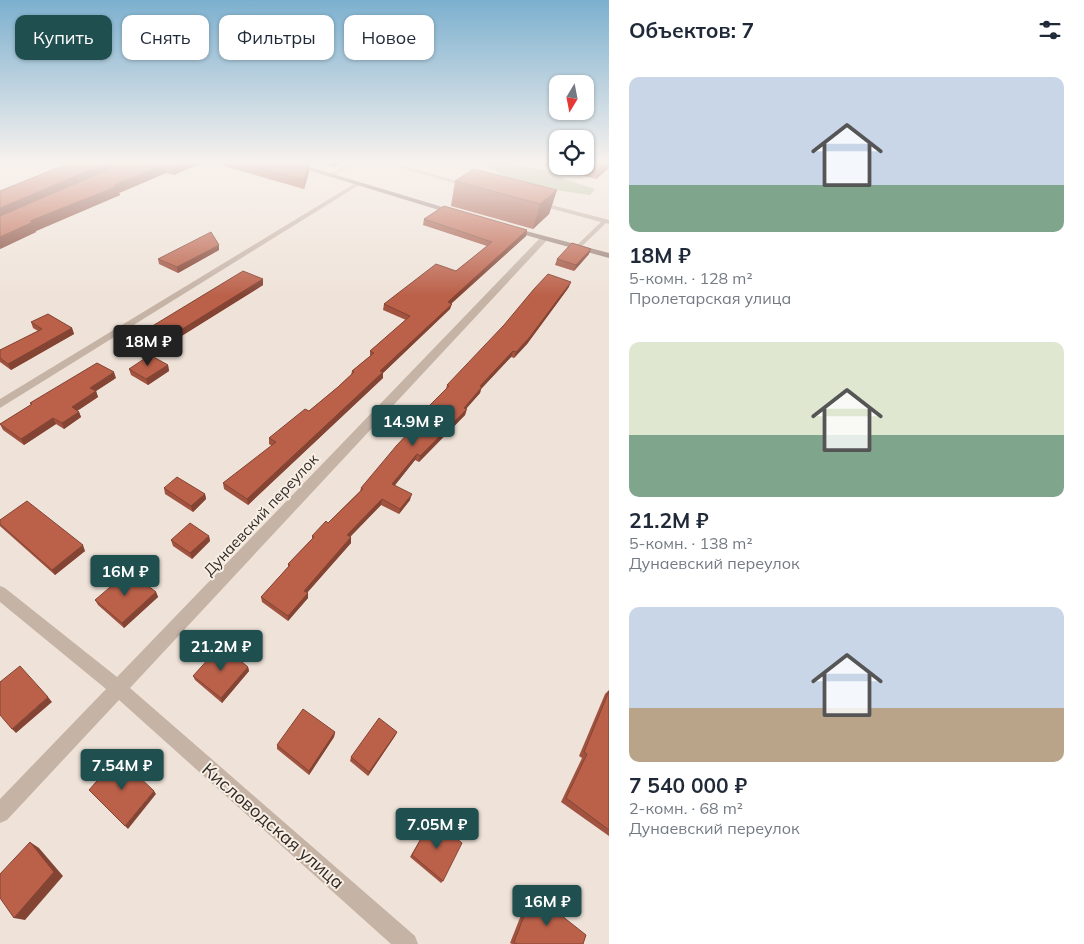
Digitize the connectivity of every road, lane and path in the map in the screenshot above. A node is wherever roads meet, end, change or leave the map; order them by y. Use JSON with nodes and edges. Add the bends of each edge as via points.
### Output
{"nodes":[{"id":1,"x":322,"y":206,"type":"edge"},
{"id":2,"x":432,"y":206,"type":"edge"},
{"id":3,"x":546,"y":206,"type":"edge"},
{"id":4,"x":460,"y":214,"type":"edge"},
{"id":5,"x":607,"y":222,"type":"edge"},
{"id":6,"x":498,"y":224,"type":"edge"},
{"id":7,"x":545,"y":238,"type":"junction"},
{"id":8,"x":578,"y":247,"type":"junction"},
{"id":9,"x":609,"y":256,"type":"edge"},
{"id":10,"x":0,"y":404,"type":"edge"},
{"id":11,"x":0,"y":592,"type":"edge"},
{"id":12,"x":118,"y":689,"type":"junction"},
{"id":13,"x":0,"y":813,"type":"edge"},
{"id":14,"x":407,"y":944,"type":"edge"}],
"edges":[{"from":1,"to":10,"type":"street"},
{"from":2,"to":4,"type":"main road"},
{"from":3,"to":5,"type":"lane"},
{"from":5,"to":8,"type":"lane"},
{"from":6,"to":7,"type":"main road"},
{"from":7,"to":8,"type":"main road"},
{"from":7,"to":12,"type":"street","name":"Дунаевский переулок"},
{"from":8,"to":9,"type":"main road"},
{"from":11,"to":12,"type":"street","name":"Кисловодская улица"},
{"from":12,"to":13,"type":"street","name":"Дунаевский переулок"},
{"from":12,"to":14,"type":"street","name":"Кисловодская улица"}]}
